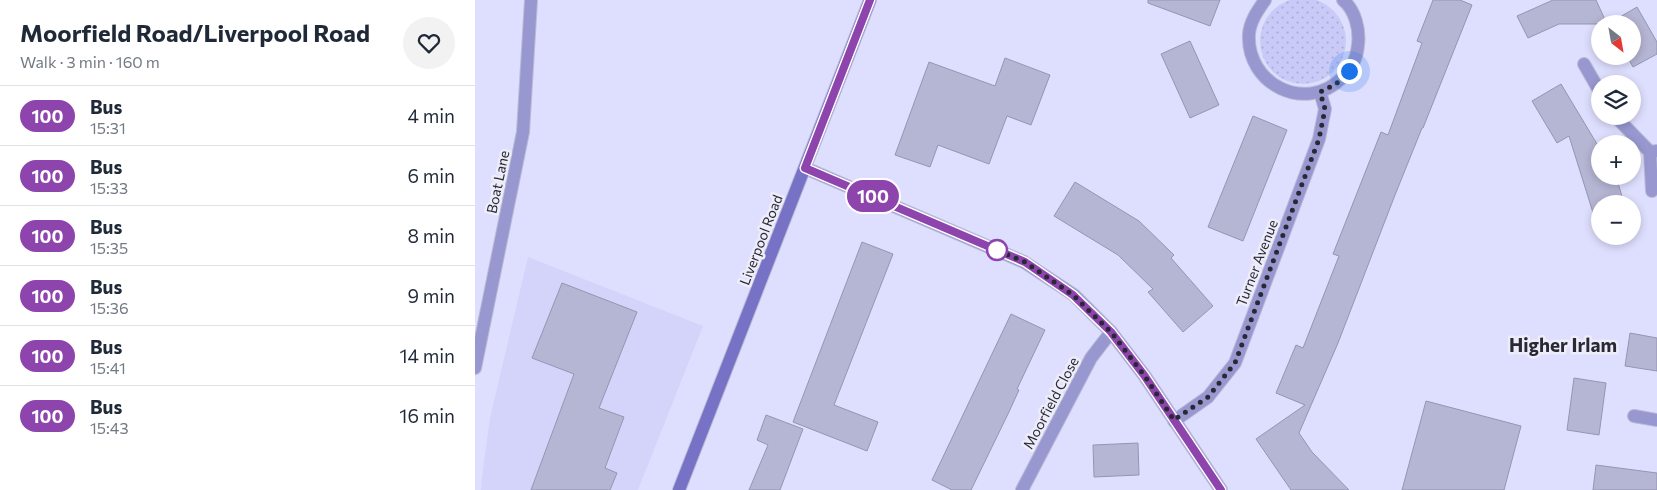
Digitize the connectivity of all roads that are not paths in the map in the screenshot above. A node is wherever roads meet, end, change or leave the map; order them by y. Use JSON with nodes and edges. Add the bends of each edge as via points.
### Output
{"nodes":[{"id":1,"x":531,"y":0,"type":"edge"},
{"id":2,"x":870,"y":0,"type":"edge"},
{"id":3,"x":1265,"y":0,"type":"edge"},
{"id":4,"x":1343,"y":0,"type":"edge"},
{"id":5,"x":1584,"y":64,"type":"dead end"},
{"id":6,"x":1591,"y":76,"type":"edge"},
{"id":7,"x":1320,"y":92,"type":"junction"},
{"id":8,"x":1624,"y":125,"type":"edge"},
{"id":9,"x":1653,"y":152,"type":"edge"},
{"id":10,"x":805,"y":168,"type":"junction"},
{"id":11,"x":1652,"y":191,"type":"dead end"},
{"id":12,"x":1111,"y":332,"type":"junction"},
{"id":13,"x":475,"y":368,"type":"edge"},
{"id":14,"x":1633,"y":416,"type":"dead end"},
{"id":15,"x":1174,"y":420,"type":"junction"},
{"id":16,"x":1657,"y":420,"type":"edge"},
{"id":17,"x":679,"y":490,"type":"edge"},
{"id":18,"x":1021,"y":490,"type":"edge"},
{"id":19,"x":1221,"y":490,"type":"edge"}],
"edges":[{"from":1,"to":13,"type":"street","name":"Boat Lane","via":[[523,132]]},
{"from":2,"to":10,"type":"main road","name":"Liverpool Road"},
{"from":3,"to":7,"type":"street","via":[[1254,15],[1249,32],[1250,51],[1256,67],[1268,82],[1284,91],[1302,95]]},
{"from":4,"to":7,"type":"street","via":[[1356,19],[1357,55],[1349,71],[1336,84]]},
{"from":5,"to":6,"type":"street"},
{"from":7,"to":15,"type":"street","name":"Turner Avenue","via":[[1325,109],[1319,139],[1235,363],[1208,397]]},
{"from":8,"to":9,"type":"street"},
{"from":9,"to":11,"type":"street"},
{"from":10,"to":12,"type":"street","via":[[1025,262],[1073,295]]},
{"from":10,"to":17,"type":"main road","name":"Liverpool Road"},
{"from":12,"to":15,"type":"street"},
{"from":12,"to":18,"type":"street","name":"Moorfield Close","via":[[1091,358]]},
{"from":14,"to":16,"type":"street"},
{"from":15,"to":19,"type":"street"}]}
